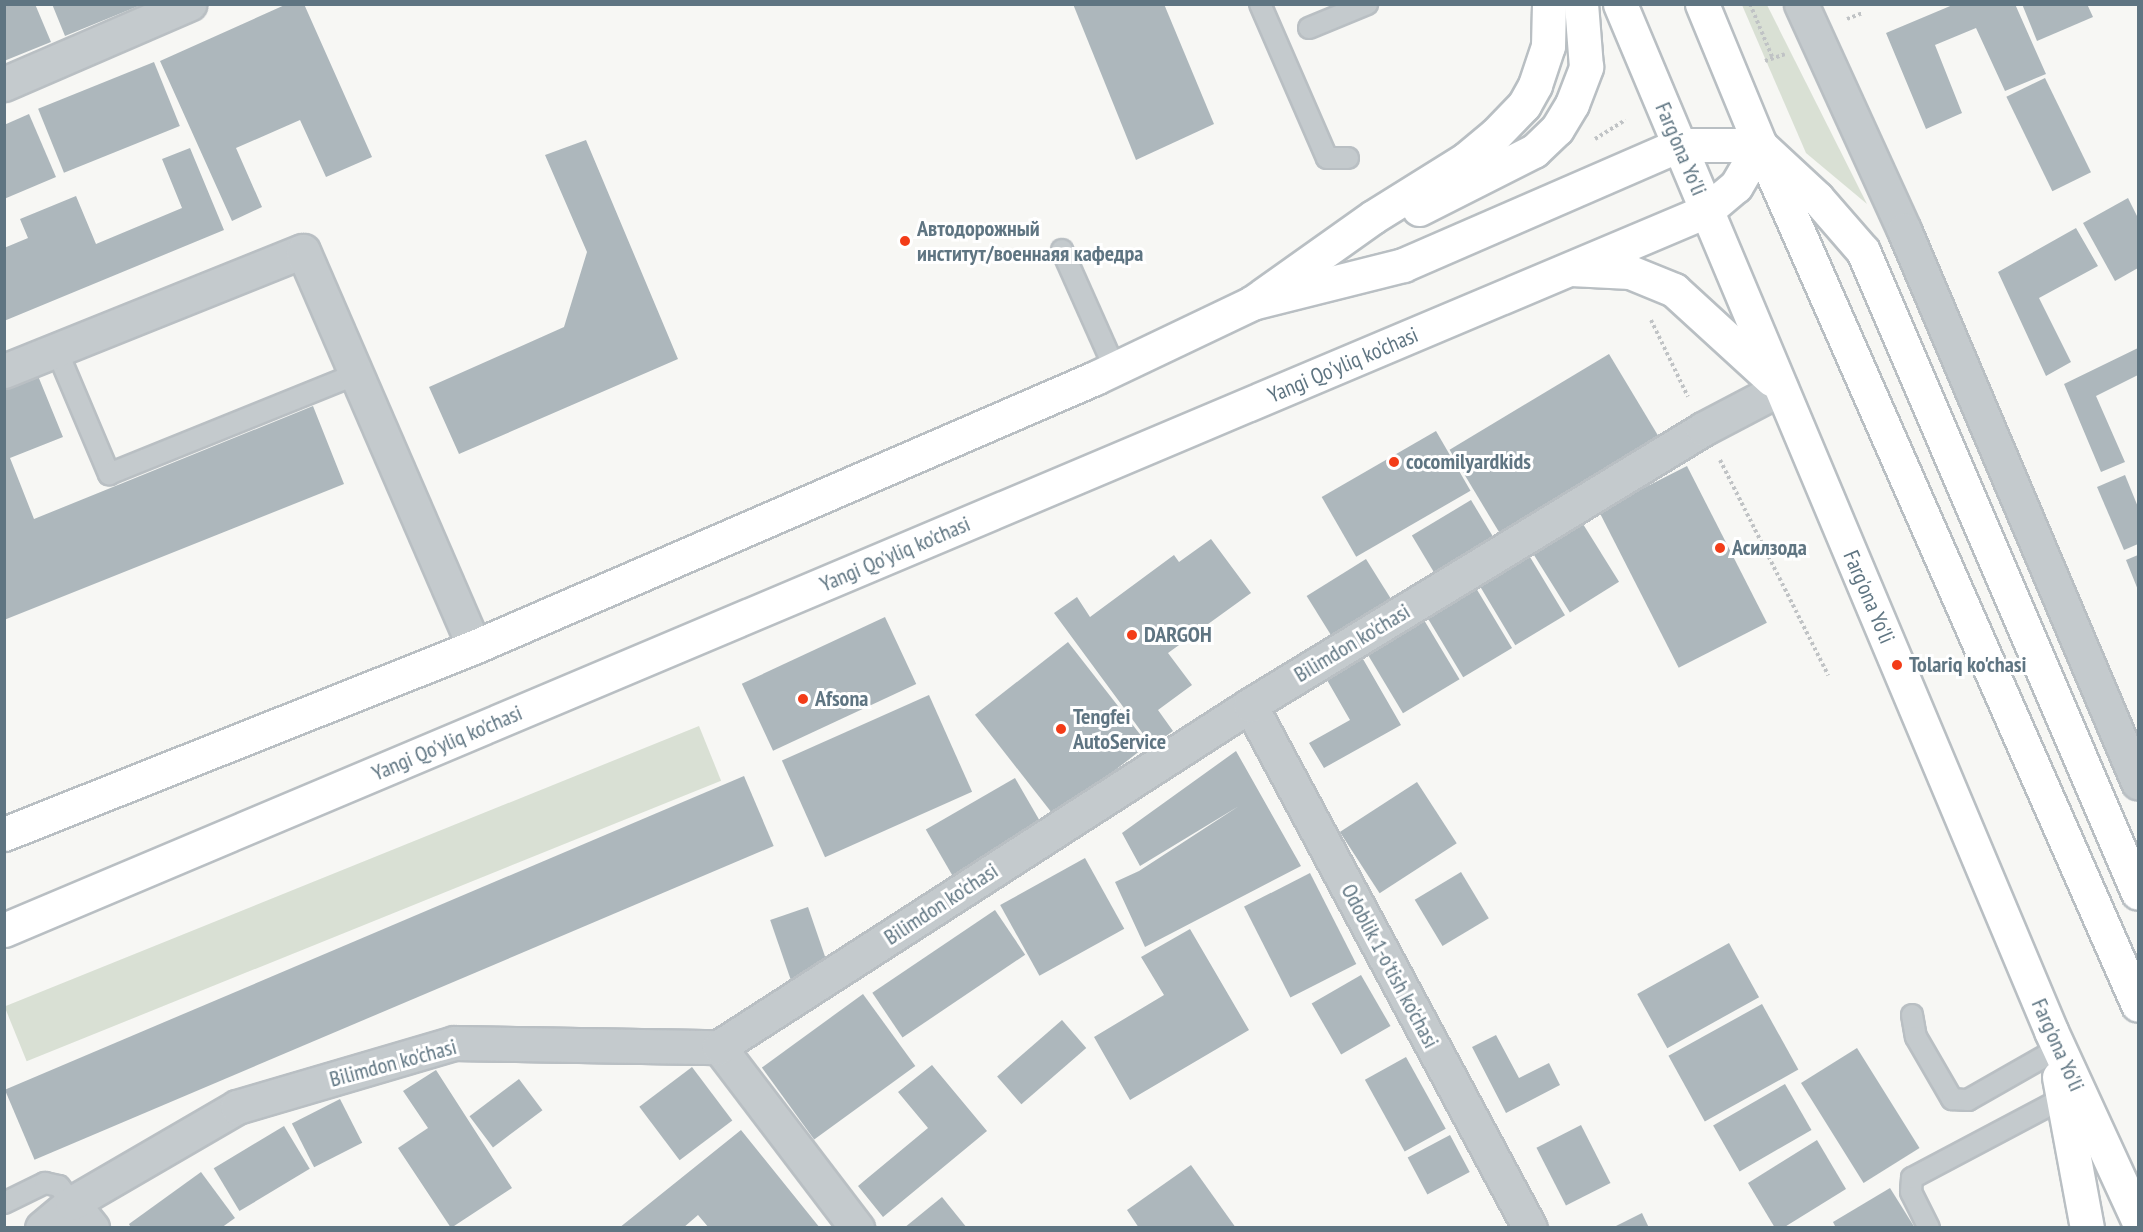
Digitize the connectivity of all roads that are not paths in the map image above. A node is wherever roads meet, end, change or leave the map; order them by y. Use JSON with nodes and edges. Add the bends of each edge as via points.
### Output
{"nodes":[{"id":1,"x":189,"y":4,"type":"edge"},
{"id":2,"x":1260,"y":4,"type":"edge"},
{"id":3,"x":1367,"y":4,"type":"edge"},
{"id":4,"x":1549,"y":4,"type":"edge"},
{"id":5,"x":1581,"y":4,"type":"edge"},
{"id":6,"x":1620,"y":4,"type":"edge"},
{"id":7,"x":1702,"y":4,"type":"edge"},
{"id":8,"x":1801,"y":4,"type":"edge"},
{"id":9,"x":1309,"y":28,"type":"dead end"},
{"id":10,"x":4,"y":84,"type":"edge"},
{"id":11,"x":1678,"y":145,"type":"junction"},
{"id":12,"x":1760,"y":145,"type":"junction"},
{"id":13,"x":1348,"y":159,"type":"dead end"},
{"id":14,"x":1706,"y":211,"type":"junction"},
{"id":15,"x":1062,"y":250,"type":"dead end"},
{"id":16,"x":1328,"y":251,"type":"junction"},
{"id":17,"x":1571,"y":269,"type":"junction"},
{"id":18,"x":1252,"y":303,"type":"junction"},
{"id":19,"x":57,"y":351,"type":"junction"},
{"id":20,"x":1115,"y":369,"type":"junction"},
{"id":21,"x":4,"y":371,"type":"edge"},
{"id":22,"x":356,"y":374,"type":"junction"},
{"id":23,"x":1781,"y":388,"type":"junction"},
{"id":24,"x":474,"y":646,"type":"junction"},
{"id":25,"x":1250,"y":705,"type":"junction"},
{"id":26,"x":2139,"y":782,"type":"edge"},
{"id":27,"x":4,"y":834,"type":"edge"},
{"id":28,"x":2139,"y":893,"type":"edge"},
{"id":29,"x":4,"y":930,"type":"edge"},
{"id":30,"x":2139,"y":1005,"type":"edge"},
{"id":31,"x":1912,"y":1015,"type":"dead end"},
{"id":32,"x":2053,"y":1041,"type":"junction"},
{"id":33,"x":719,"y":1047,"type":"junction"},
{"id":34,"x":2063,"y":1098,"type":"junction"},
{"id":35,"x":4,"y":1203,"type":"edge"},
{"id":36,"x":82,"y":1215,"type":"edge"},
{"id":37,"x":2139,"y":1220,"type":"edge"},
{"id":38,"x":42,"y":1227,"type":"edge"},
{"id":39,"x":857,"y":1227,"type":"edge"},
{"id":40,"x":1530,"y":1227,"type":"edge"},
{"id":41,"x":1929,"y":1227,"type":"edge"},
{"id":42,"x":2087,"y":1227,"type":"edge"}],
"edges":[{"from":1,"to":10,"type":"street"},
{"from":2,"to":13,"type":"lane","via":[[1327,158]]},
{"from":3,"to":9,"type":"lane"},
{"from":4,"to":16,"type":"main road","via":[[1544,62],[1524,105],[1466,159],[1373,217]]},
{"from":5,"to":16,"type":"main road","via":[[1586,42],[1582,81],[1557,129],[1534,151],[1449,196]]},
{"from":6,"to":11,"type":"main road","name":"Farg'ona Yo'li"},
{"from":7,"to":12,"type":"main road"},
{"from":8,"to":26,"type":"street","via":[[1904,230]]},
{"from":11,"to":12,"type":"main road"},
{"from":11,"to":14,"type":"main road","name":"Farg'ona Yo'li"},
{"from":11,"to":18,"type":"main road","via":[[1402,265]]},
{"from":12,"to":14,"type":"main road","name":"Yangi Qo'yliq ko'chasi","via":[[1736,186]]},
{"from":12,"to":28,"type":"main road","via":[[1817,198],[1863,252]]},
{"from":12,"to":30,"type":"main road"},
{"from":14,"to":17,"type":"main road","name":"Yangi Qo'yliq ko'chasi"},
{"from":14,"to":23,"type":"main road","name":"Farg'ona Yo'li"},
{"from":15,"to":20,"type":"lane"},
{"from":16,"to":18,"type":"main road"},
{"from":17,"to":23,"type":"main road","via":[[1630,272],[1674,290]]},
{"from":17,"to":29,"type":"main road","name":"Yangi Qo'yliq ko'chasi"},
{"from":18,"to":20,"type":"main road"},
{"from":19,"to":21,"type":"street"},
{"from":19,"to":22,"type":"street","via":[[303,252]]},
{"from":19,"to":22,"type":"lane","via":[[109,474]]},
{"from":20,"to":24,"type":"main road"},
{"from":22,"to":24,"type":"street"},
{"from":23,"to":25,"type":"street","name":"Bilimdon ko'chasi","via":[[1704,429]]},
{"from":23,"to":32,"type":"main road","name":"Farg'ona Yo'li"},
{"from":24,"to":27,"type":"main road"},
{"from":25,"to":33,"type":"street","name":"Bilimdon ko'chasi"},
{"from":25,"to":40,"type":"street","name":"Odoblik 1-o'tish ko'chasi"},
{"from":31,"to":32,"type":"lane","via":[[1916,1037],[1952,1099],[1968,1100]]},
{"from":32,"to":34,"type":"main road"},
{"from":32,"to":37,"type":"main road","name":"Farg'ona Yo'li"},
{"from":33,"to":36,"type":"street","name":"Bilimdon ko'chasi","via":[[454,1043],[237,1107]]},
{"from":33,"to":39,"type":"street"},
{"from":34,"to":41,"type":"lane","via":[[1912,1178],[1911,1192]]},
{"from":34,"to":42,"type":"main road"},
{"from":35,"to":36,"type":"lane","via":[[45,1183],[59,1186]]},
{"from":36,"to":38,"type":"street","name":"Bilimdon ko'chasi"}]}
